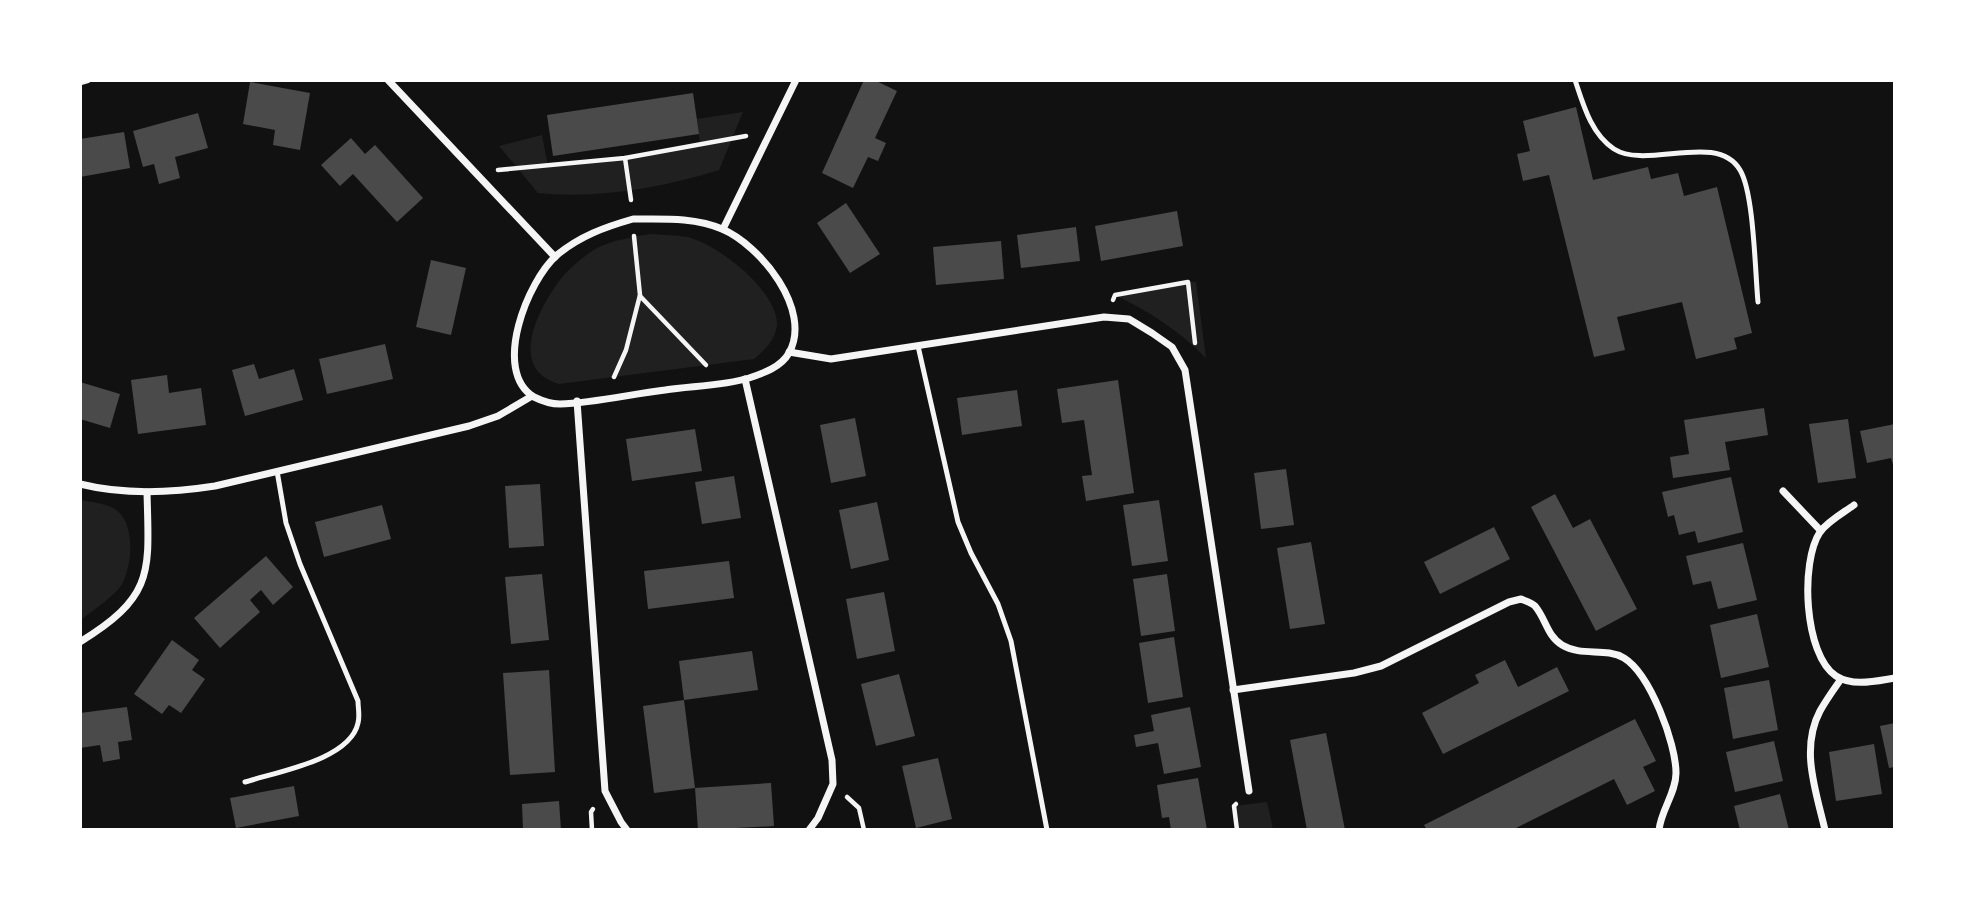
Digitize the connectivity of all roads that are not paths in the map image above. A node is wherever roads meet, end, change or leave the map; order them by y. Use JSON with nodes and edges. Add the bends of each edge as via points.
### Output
{"nodes":[{"id":1,"x":87,"y":80,"type":"edge"},
{"id":2,"x":388,"y":80,"type":"edge"},
{"id":3,"x":796,"y":80,"type":"edge"},
{"id":4,"x":1575,"y":80,"type":"edge"},
{"id":5,"x":80,"y":82,"type":"edge"},
{"id":6,"x":723,"y":229,"type":"junction"},
{"id":7,"x":555,"y":257,"type":"junction"},
{"id":8,"x":1758,"y":302,"type":"dead end"},
{"id":9,"x":918,"y":346,"type":"junction"},
{"id":10,"x":789,"y":352,"type":"junction"},
{"id":11,"x":745,"y":379,"type":"junction"},
{"id":12,"x":532,"y":396,"type":"junction"},
{"id":13,"x":577,"y":401,"type":"junction"},
{"id":14,"x":277,"y":471,"type":"junction"},
{"id":15,"x":80,"y":484,"type":"edge"},
{"id":16,"x":1783,"y":491,"type":"dead end"},
{"id":17,"x":147,"y":492,"type":"junction"},
{"id":18,"x":1854,"y":505,"type":"dead end"},
{"id":19,"x":1821,"y":531,"type":"junction"},
{"id":20,"x":80,"y":642,"type":"edge"},
{"id":21,"x":1895,"y":678,"type":"edge"},
{"id":22,"x":1841,"y":679,"type":"junction"},
{"id":23,"x":1233,"y":690,"type":"junction"},
{"id":24,"x":245,"y":782,"type":"dead end"},
{"id":25,"x":1249,"y":791,"type":"dead end"},
{"id":26,"x":627,"y":830,"type":"edge"},
{"id":27,"x":809,"y":830,"type":"edge"},
{"id":28,"x":1047,"y":830,"type":"edge"},
{"id":29,"x":1659,"y":830,"type":"edge"},
{"id":30,"x":1825,"y":830,"type":"edge"}],
"edges":[{"from":1,"to":5,"type":"street"},
{"from":2,"to":7,"type":"street"},
{"from":3,"to":6,"type":"street"},
{"from":4,"to":8,"type":"lane","via":[[1585,112],[1614,149],[1634,156],[1706,152],[1723,155],[1739,167],[1748,186]]},
{"from":6,"to":7,"type":"street","via":[[670,219],[633,219],[579,239]]},
{"from":6,"to":10,"type":"street","via":[[749,247],[785,293],[795,316]]},
{"from":7,"to":12,"type":"street","via":[[534,286],[514,345],[515,365]]},
{"from":9,"to":10,"type":"street","via":[[831,359]]},
{"from":9,"to":23,"type":"street","via":[[1104,317],[1129,319],[1172,348],[1185,370]]},
{"from":9,"to":28,"type":"lane","via":[[958,522],[1011,641]]},
{"from":10,"to":11,"type":"street","via":[[779,364]]},
{"from":11,"to":13,"type":"street"},
{"from":11,"to":27,"type":"street","via":[[832,760],[833,784]]},
{"from":12,"to":13,"type":"street","via":[[559,404]]},
{"from":12,"to":14,"type":"street","via":[[469,426]]},
{"from":13,"to":26,"type":"street","via":[[605,791]]},
{"from":14,"to":17,"type":"street","via":[[185,491]]},
{"from":14,"to":24,"type":"lane","via":[[286,523],[358,701],[358,724],[349,740],[326,757]]},
{"from":15,"to":17,"type":"street","via":[[106,491]]},
{"from":16,"to":19,"type":"street"},
{"from":17,"to":20,"type":"street","via":[[149,555],[144,583],[127,607]]},
{"from":18,"to":19,"type":"street"},
{"from":19,"to":22,"type":"street","via":[[1811,552],[1808,595],[1813,640],[1821,661]]},
{"from":21,"to":22,"type":"street","via":[[1870,682]]},
{"from":22,"to":30,"type":"street","via":[[1819,713],[1811,742],[1811,769]]},
{"from":23,"to":25,"type":"street"},
{"from":23,"to":29,"type":"street","via":[[1381,666],[1521,599],[1534,605],[1551,637],[1563,646],[1579,653],[1624,657],[1638,670],[1668,735],[1676,774]]}]}
